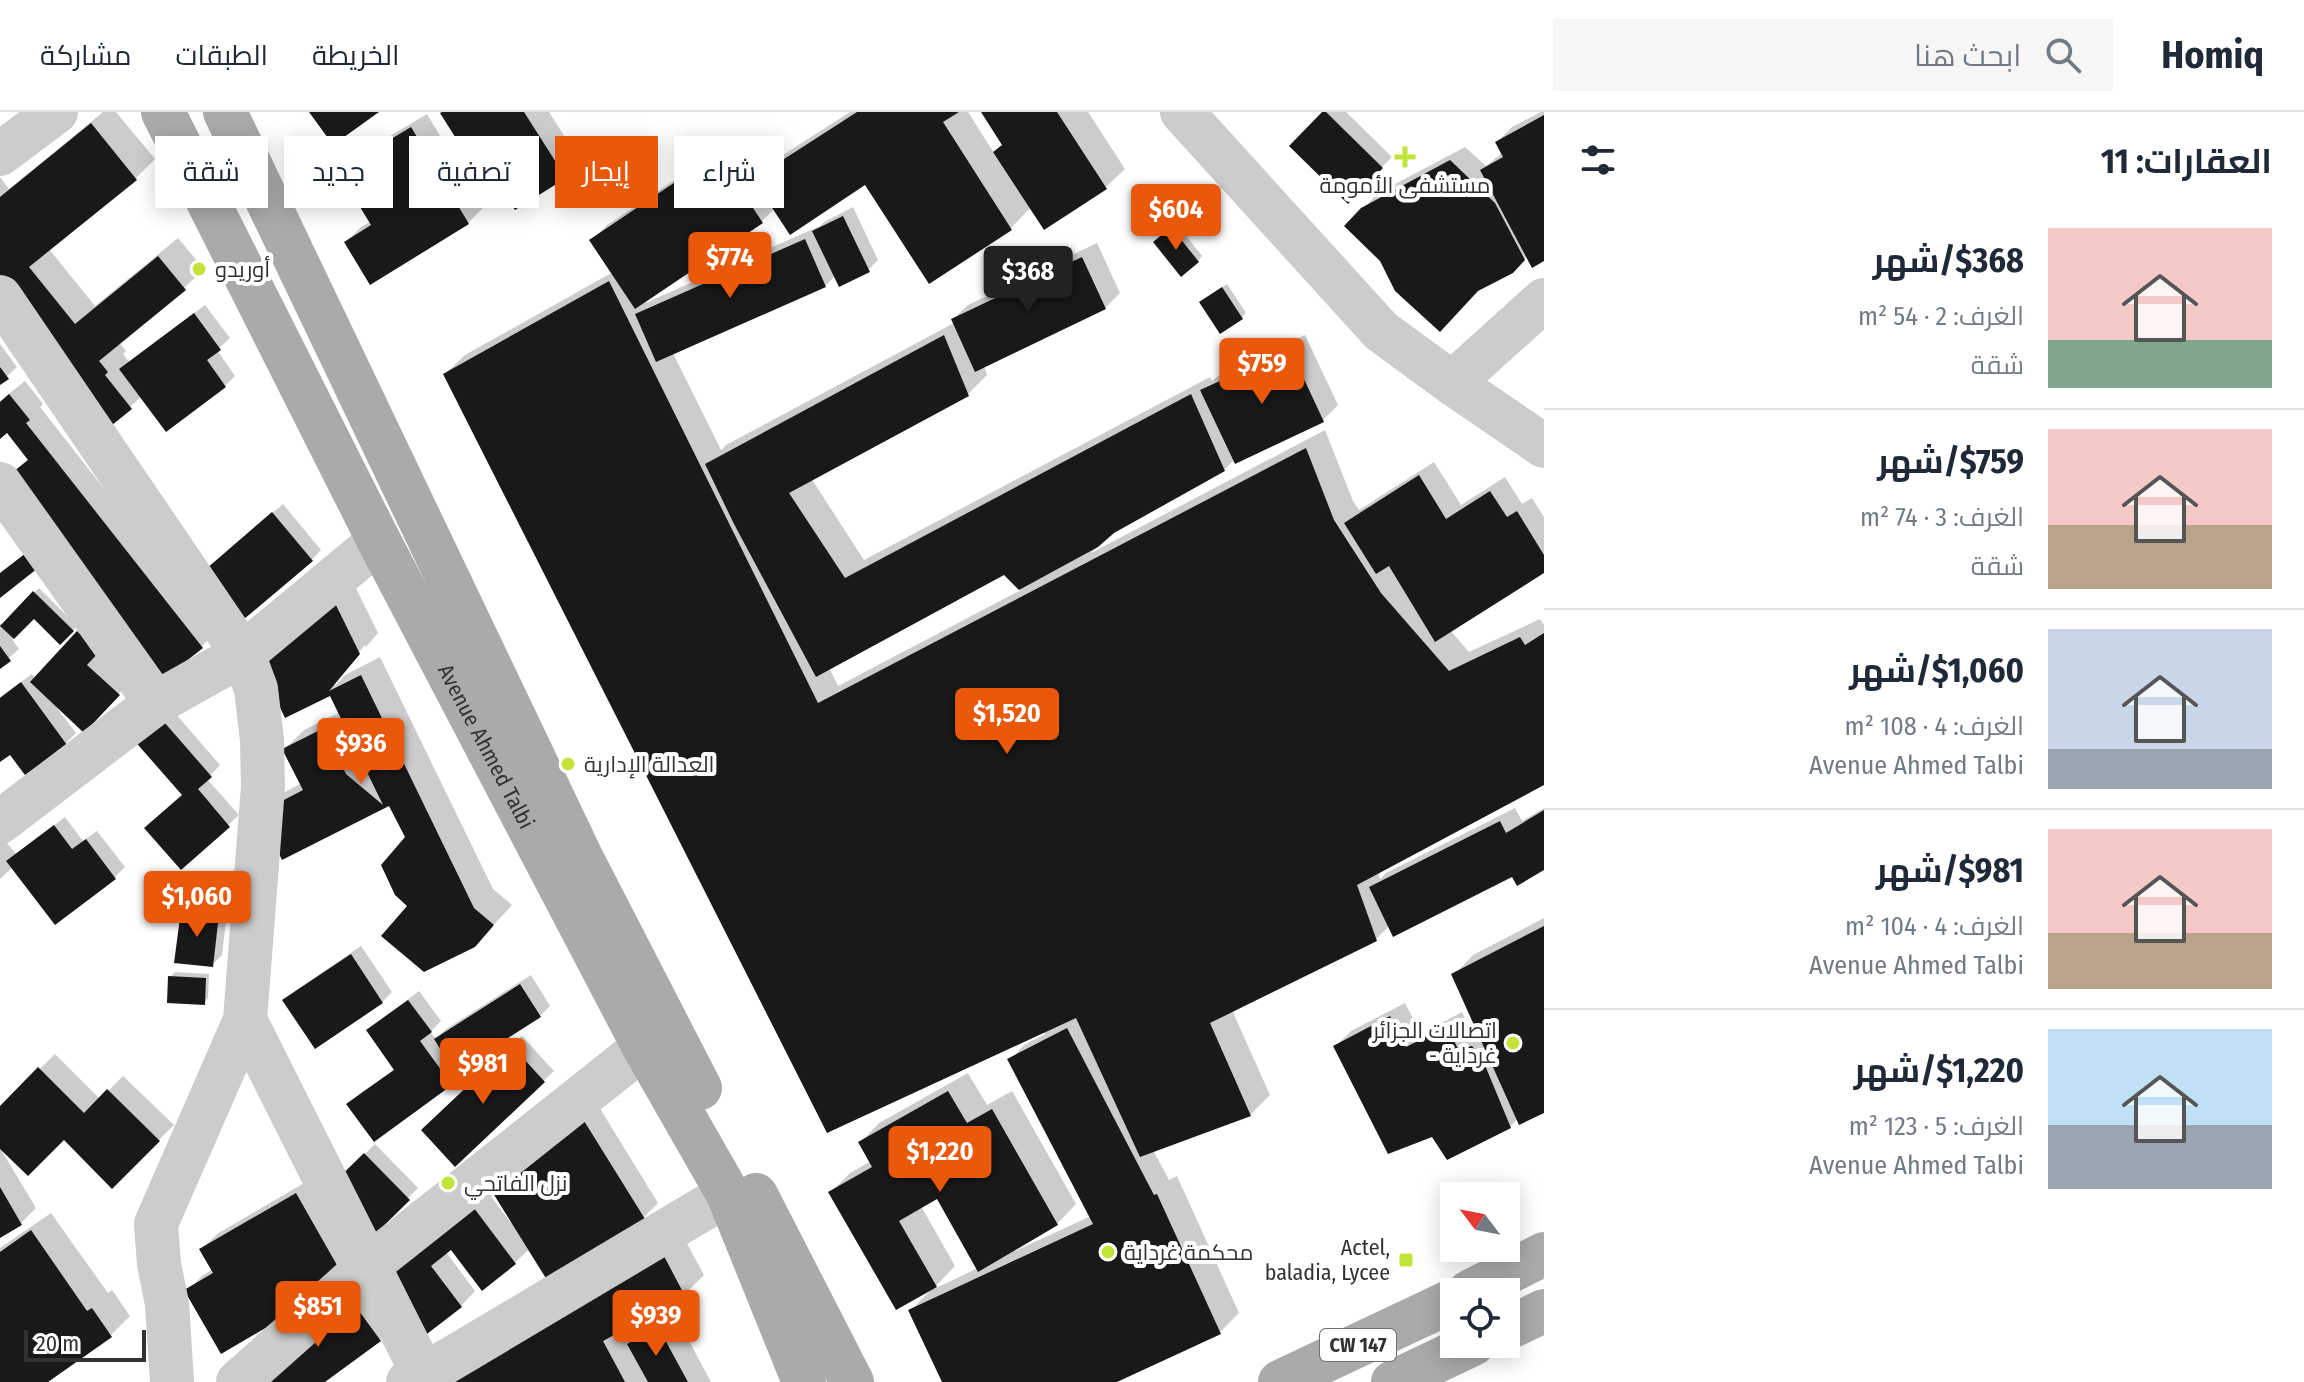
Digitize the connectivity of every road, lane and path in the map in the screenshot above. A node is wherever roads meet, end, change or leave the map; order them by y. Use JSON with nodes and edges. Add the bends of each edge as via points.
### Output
{"nodes":[{"id":1,"x":56,"y":112,"type":"edge"},
{"id":2,"x":163,"y":112,"type":"edge"},
{"id":3,"x":225,"y":112,"type":"edge"},
{"id":4,"x":1182,"y":112,"type":"edge"},
{"id":5,"x":0,"y":154,"type":"edge"},
{"id":6,"x":0,"y":297,"type":"edge"},
{"id":7,"x":1544,"y":300,"type":"edge"},
{"id":8,"x":1452,"y":383,"type":"junction"},
{"id":9,"x":1544,"y":446,"type":"edge"},
{"id":10,"x":0,"y":484,"type":"edge"},
{"id":11,"x":379,"y":541,"type":"junction"},
{"id":12,"x":243,"y":654,"type":"junction"},
{"id":13,"x":156,"y":703,"type":"junction"},
{"id":14,"x":0,"y":822,"type":"edge"},
{"id":15,"x":245,"y":1020,"type":"junction"},
{"id":16,"x":644,"y":1047,"type":"junction"},
{"id":17,"x":728,"y":1194,"type":"junction"},
{"id":18,"x":1544,"y":1254,"type":"edge"},
{"id":19,"x":368,"y":1266,"type":"junction"},
{"id":20,"x":1497,"y":1278,"type":"edge"},
{"id":21,"x":1440,"y":1307,"type":"edge"},
{"id":22,"x":1544,"y":1311,"type":"edge"},
{"id":23,"x":1520,"y":1322,"type":"edge"},
{"id":24,"x":1444,"y":1358,"type":"edge"},
{"id":25,"x":419,"y":1380,"type":"edge"},
{"id":26,"x":172,"y":1382,"type":"edge"},
{"id":27,"x":238,"y":1382,"type":"edge"},
{"id":28,"x":804,"y":1382,"type":"edge"},
{"id":29,"x":852,"y":1382,"type":"edge"},
{"id":30,"x":1280,"y":1382,"type":"edge"},
{"id":31,"x":1393,"y":1382,"type":"edge"}],
"edges":[{"from":1,"to":5,"type":"street"},
{"from":2,"to":11,"type":"main road","name":"Avenue Ahmed Talbi"},
{"from":3,"to":29,"type":"main road","via":[[581,857]]},
{"from":4,"to":8,"type":"street","via":[[1381,331]]},
{"from":6,"to":12,"type":"street"},
{"from":7,"to":8,"type":"street"},
{"from":8,"to":9,"type":"street"},
{"from":10,"to":13,"type":"street"},
{"from":11,"to":12,"type":"street"},
{"from":11,"to":16,"type":"main road","name":"Avenue Ahmed Talbi"},
{"from":12,"to":13,"type":"street"},
{"from":12,"to":15,"type":"street","via":[[256,689],[263,787]]},
{"from":13,"to":14,"type":"street"},
{"from":15,"to":19,"type":"street"},
{"from":15,"to":26,"type":"street","via":[[156,1224]]},
{"from":16,"to":17,"type":"main road","name":"Avenue Ahmed Talbi"},
{"from":16,"to":19,"type":"street"},
{"from":17,"to":25,"type":"street"},
{"from":17,"to":28,"type":"main road","name":"Avenue Ahmed Talbi"},
{"from":18,"to":20,"type":"main road"},
{"from":19,"to":25,"type":"street"},
{"from":19,"to":27,"type":"street"},
{"from":21,"to":30,"type":"main road","number":"CW 147"},
{"from":22,"to":23,"type":"main road"},
{"from":24,"to":31,"type":"main road","number":"CW 147"}]}
